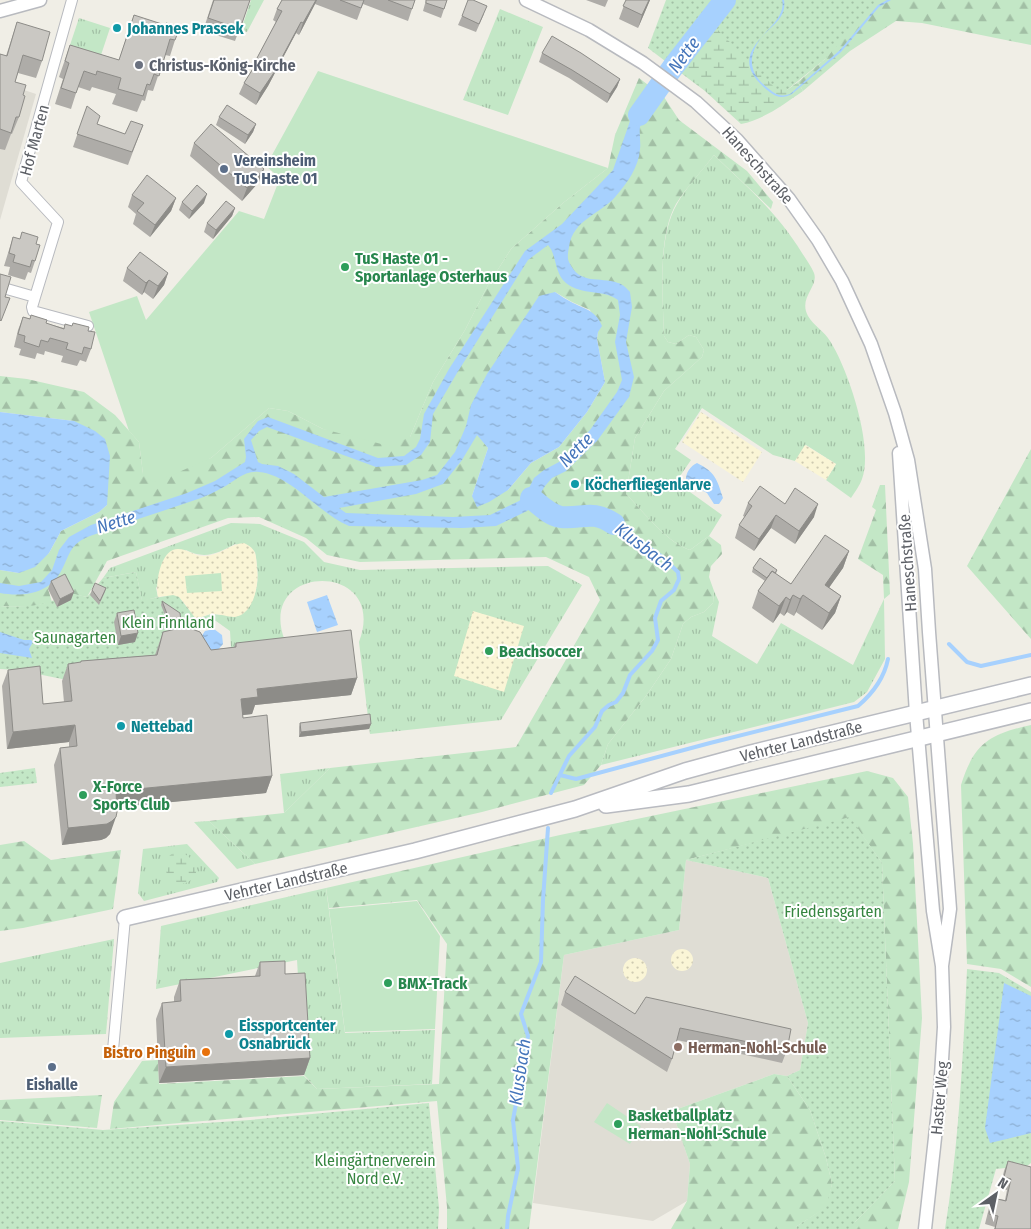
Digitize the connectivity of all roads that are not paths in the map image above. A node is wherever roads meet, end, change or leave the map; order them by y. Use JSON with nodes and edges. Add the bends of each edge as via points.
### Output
{"nodes":[{"id":1,"x":40,"y":0,"type":"edge"},
{"id":2,"x":72,"y":0,"type":"edge"},
{"id":3,"x":526,"y":0,"type":"edge"},
{"id":4,"x":0,"y":10,"type":"edge"},
{"id":5,"x":0,"y":287,"type":"edge"},
{"id":6,"x":35,"y":297,"type":"junction"},
{"id":7,"x":88,"y":326,"type":"edge"},
{"id":8,"x":895,"y":414,"type":"junction"},
{"id":9,"x":1031,"y":685,"type":"edge"},
{"id":10,"x":935,"y":708,"type":"junction"},
{"id":11,"x":1031,"y":711,"type":"edge"},
{"id":12,"x":916,"y":713,"type":"junction"},
{"id":13,"x":937,"y":733,"type":"junction"},
{"id":14,"x":919,"y":738,"type":"junction"},
{"id":15,"x":575,"y":809,"type":"junction"},
{"id":16,"x":125,"y":918,"type":"joint"},
{"id":17,"x":942,"y":966,"type":"junction"},
{"id":18,"x":113,"y":1050,"type":"dead end"},
{"id":19,"x":925,"y":1229,"type":"edge"}],
"edges":[{"from":1,"to":4,"type":"street"},
{"from":2,"to":6,"type":"street","name":"Hof Marten","via":[[22,182],[58,222]]},
{"from":3,"to":8,"type":"street","name":"Haneschstraße","via":[[589,30],[657,73],[717,121],[757,161],[790,199],[842,281],[871,344]]},
{"from":5,"to":6,"type":"street"},
{"from":6,"to":7,"type":"street","via":[[33,311]]},
{"from":8,"to":10,"type":"street","name":"Haneschstraße","via":[[908,460],[925,569]]},
{"from":8,"to":12,"type":"street","name":"Haneschstraße"},
{"from":9,"to":10,"type":"main road","name":"Vehrter Landstraße"},
{"from":10,"to":12,"type":"main road","name":"Vehrter Landstraße"},
{"from":10,"to":13,"type":"street","name":"Haster Weg"},
{"from":11,"to":13,"type":"main road","name":"Vehrter Landstraße"},
{"from":12,"to":14,"type":"street","name":"Haster Weg"},
{"from":12,"to":15,"type":"main road","name":"Vehrter Landstraße","via":[[685,771]]},
{"from":13,"to":14,"type":"main road","name":"Vehrter Landstraße"},
{"from":13,"to":17,"type":"street","name":"Haster Weg","via":[[950,909]]},
{"from":14,"to":15,"type":"main road","name":"Vehrter Landstraße","via":[[689,794]]},
{"from":14,"to":17,"type":"street","name":"Haster Weg","via":[[933,912]]},
{"from":15,"to":16,"type":"main road","name":"Vehrter Landstraße","via":[[415,852]]},
{"from":16,"to":18,"type":"street","name":"Vehrter Landstraße"},
{"from":17,"to":19,"type":"street","name":"Haster Weg","via":[[944,1028],[940,1092]]}]}
